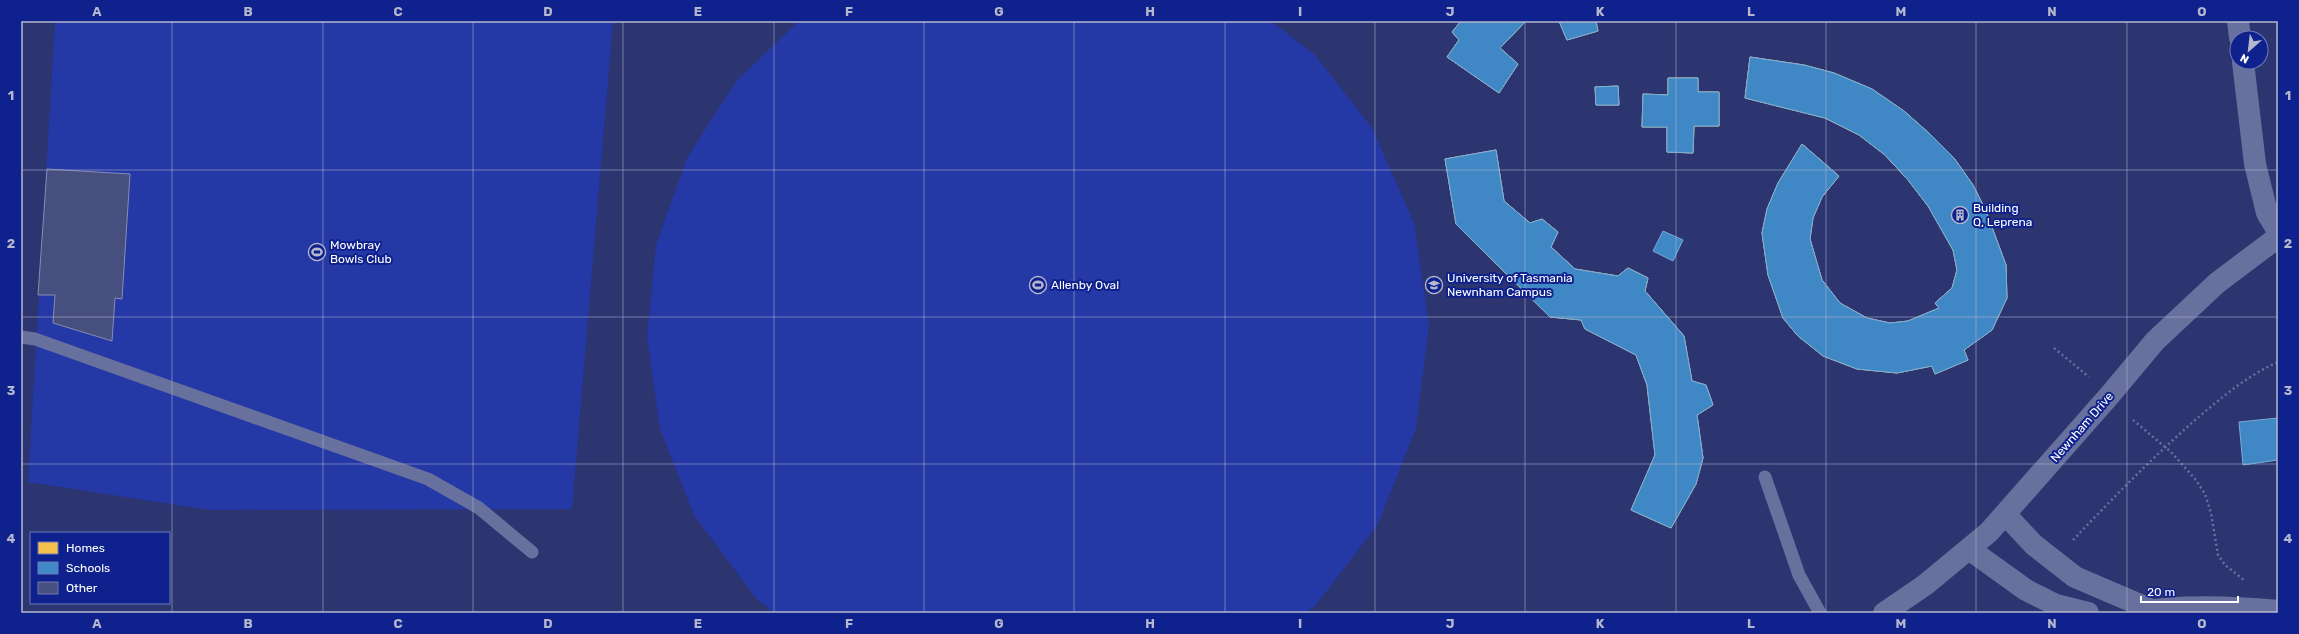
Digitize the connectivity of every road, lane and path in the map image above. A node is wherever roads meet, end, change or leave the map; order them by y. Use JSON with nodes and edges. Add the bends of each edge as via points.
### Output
{"nodes":[{"id":1,"x":2244,"y":70,"type":"edge"},
{"id":2,"x":2278,"y":231,"type":"edge"},
{"id":3,"x":2278,"y":237,"type":"edge"},
{"id":4,"x":21,"y":337,"type":"edge"},
{"id":5,"x":2054,"y":348,"type":"dead end"},
{"id":6,"x":2278,"y":362,"type":"edge"},
{"id":7,"x":2092,"y":380,"type":"dead end"},
{"id":8,"x":2133,"y":420,"type":"dead end"},
{"id":9,"x":2164,"y":447,"type":"junction"},
{"id":10,"x":1765,"y":477,"type":"dead end"},
{"id":11,"x":2005,"y":514,"type":"junction"},
{"id":12,"x":2070,"y":543,"type":"dead end"},
{"id":13,"x":1969,"y":549,"type":"junction"},
{"id":14,"x":532,"y":552,"type":"dead end"},
{"id":15,"x":2250,"y":583,"type":"dead end"},
{"id":16,"x":2145,"y":611,"type":"edge"},
{"id":17,"x":2278,"y":611,"type":"edge"},
{"id":18,"x":1820,"y":613,"type":"edge"},
{"id":19,"x":1884,"y":613,"type":"edge"},
{"id":20,"x":2088,"y":613,"type":"edge"}],
"edges":[{"from":1,"to":2,"type":"street","via":[[2255,164],[2267,213]]},
{"from":3,"to":11,"type":"street","name":"Newnham Drive","via":[[2217,283],[2155,341]]},
{"from":4,"to":14,"type":"lane","via":[[35,338],[428,478],[479,508]]},
{"from":5,"to":7,"type":"path"},
{"from":6,"to":9,"type":"path","via":[[2260,370],[2220,398]]},
{"from":8,"to":9,"type":"path"},
{"from":9,"to":12,"type":"path"},
{"from":9,"to":15,"type":"path","via":[[2187,470],[2205,494],[2218,555],[2225,564]]},
{"from":10,"to":18,"type":"lane","via":[[1799,574]]},
{"from":11,"to":13,"type":"street","name":"Newnham Drive"},
{"from":11,"to":16,"type":"street","via":[[2034,546],[2075,577]]},
{"from":13,"to":19,"type":"street","name":"Newnham Drive","via":[[1925,585]]},
{"from":13,"to":20,"type":"street","via":[[2026,590],[2056,605]]},
{"from":16,"to":17,"type":"street","via":[[2238,607]]}]}
